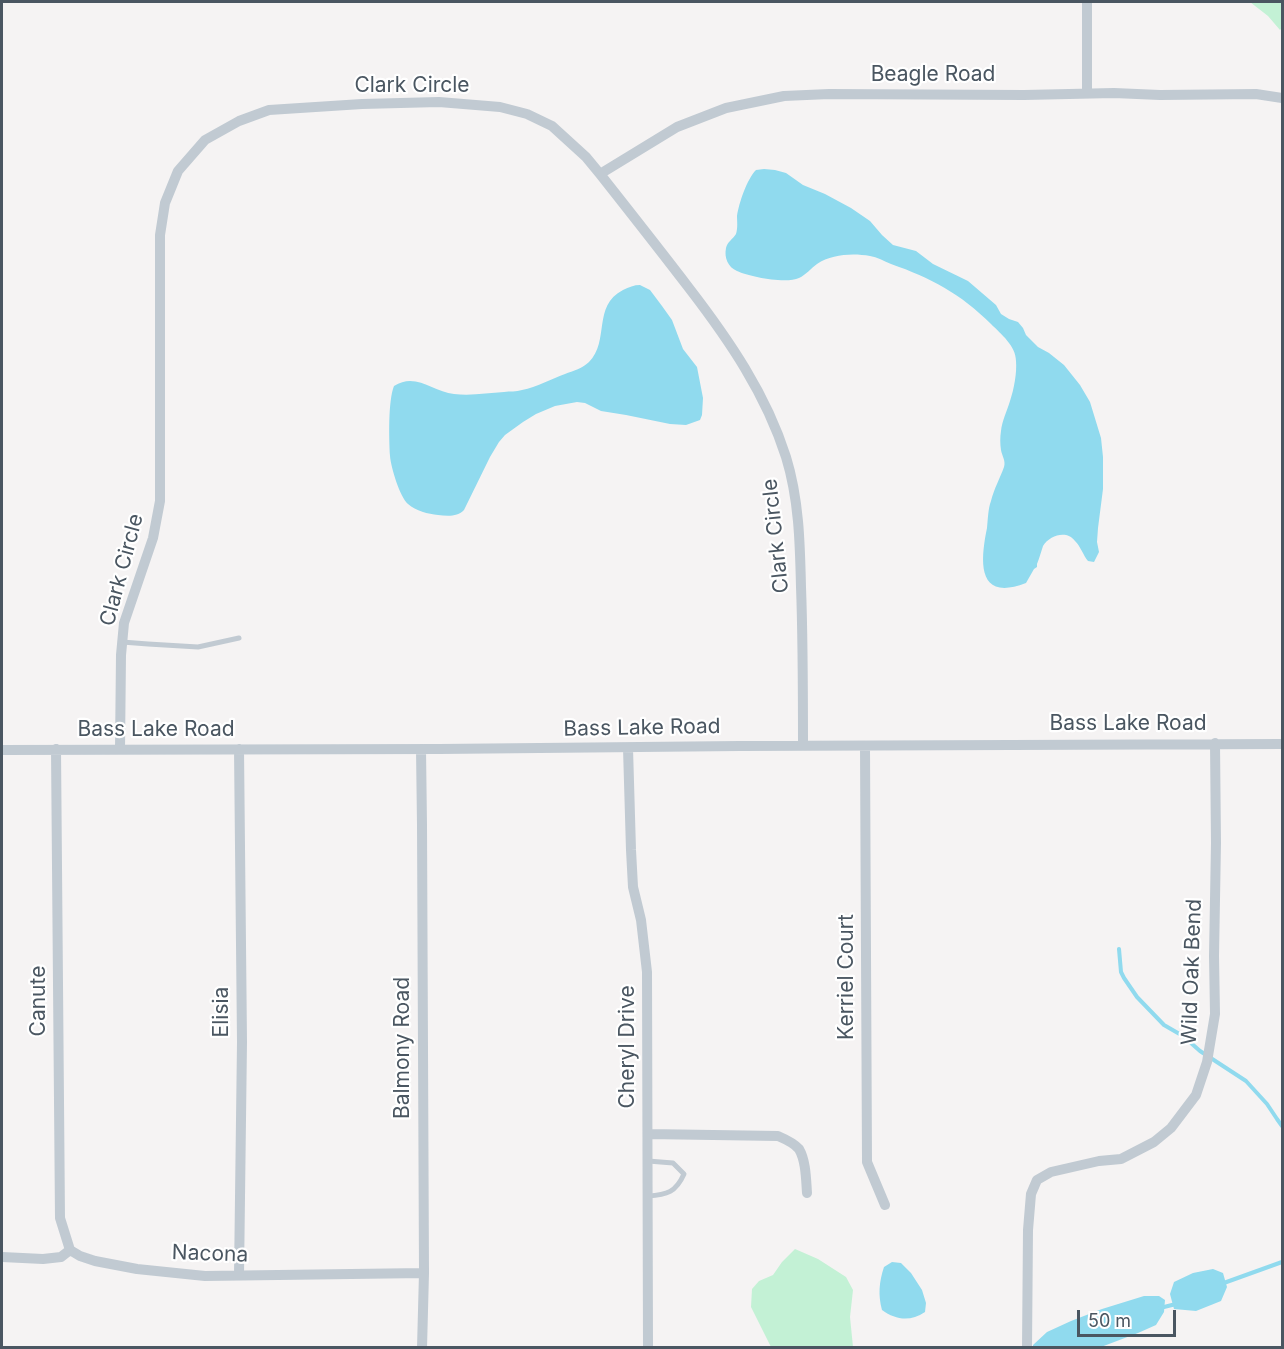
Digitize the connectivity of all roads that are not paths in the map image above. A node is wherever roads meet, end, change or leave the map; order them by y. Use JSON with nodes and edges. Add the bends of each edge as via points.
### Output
{"nodes":[{"id":1,"x":1087,"y":2,"type":"edge"},
{"id":2,"x":1086,"y":93,"type":"junction"},
{"id":3,"x":1282,"y":98,"type":"edge"},
{"id":4,"x":600,"y":174,"type":"junction"},
{"id":5,"x":239,"y":638,"type":"dead end"},
{"id":6,"x":122,"y":642,"type":"junction"},
{"id":7,"x":1215,"y":743,"type":"junction"},
{"id":8,"x":1282,"y":744,"type":"edge"},
{"id":9,"x":803,"y":746,"type":"junction"},
{"id":10,"x":865,"y":746,"type":"junction"},
{"id":11,"x":628,"y":748,"type":"junction"},
{"id":12,"x":56,"y":749,"type":"junction"},
{"id":13,"x":120,"y":749,"type":"junction"},
{"id":14,"x":239,"y":749,"type":"junction"},
{"id":15,"x":421,"y":749,"type":"junction"},
{"id":16,"x":2,"y":750,"type":"edge"},
{"id":17,"x":648,"y":1134,"type":"junction"},
{"id":18,"x":648,"y":1161,"type":"junction"},
{"id":19,"x":807,"y":1192,"type":"dead end"},
{"id":20,"x":648,"y":1196,"type":"junction"},
{"id":21,"x":885,"y":1205,"type":"dead end"},
{"id":22,"x":70,"y":1250,"type":"junction"},
{"id":23,"x":2,"y":1257,"type":"edge"},
{"id":24,"x":424,"y":1273,"type":"junction"},
{"id":25,"x":239,"y":1275,"type":"junction"},
{"id":26,"x":422,"y":1347,"type":"edge"},
{"id":27,"x":648,"y":1347,"type":"edge"},
{"id":28,"x":1027,"y":1347,"type":"edge"}],
"edges":[{"from":1,"to":2,"type":"street"},
{"from":2,"to":3,"type":"street","name":"Beagle Road","via":[[1256,94]]},
{"from":2,"to":4,"type":"street","name":"Beagle Road","via":[[784,96],[726,108],[677,127]]},
{"from":4,"to":6,"type":"street","name":"Clark Circle","via":[[552,126],[500,107],[439,102],[269,110],[205,140],[178,171],[165,203],[160,235],[160,501],[153,538],[124,623]]},
{"from":4,"to":9,"type":"street","name":"Clark Circle","via":[[706,310],[747,370],[784,449],[796,499],[800,546]]},
{"from":5,"to":6,"type":"lane","via":[[198,647]]},
{"from":6,"to":13,"type":"street","name":"Clark Circle"},
{"from":7,"to":8,"type":"street","name":"Bass Lake Road"},
{"from":7,"to":10,"type":"street","name":"Bass Lake Road"},
{"from":7,"to":28,"type":"street","name":"Wild Oak Bend","via":[[1215,1014],[1207,1062],[1196,1095],[1171,1128],[1154,1142],[1121,1158],[1051,1172],[1037,1180],[1031,1194],[1028,1230]]},
{"from":9,"to":10,"type":"street","name":"Bass Lake Road"},
{"from":9,"to":11,"type":"street","name":"Bass Lake Road"},
{"from":10,"to":21,"type":"street","name":"Kerriel Court","via":[[867,1162]]},
{"from":11,"to":15,"type":"street","name":"Bass Lake Road"},
{"from":11,"to":17,"type":"street","name":"Cheryl Drive","via":[[633,887],[647,972]]},
{"from":12,"to":13,"type":"street","name":"Bass Lake Road"},
{"from":12,"to":16,"type":"street","name":"Bass Lake Road"},
{"from":12,"to":22,"type":"street","name":"Canute","via":[[60,1218]]},
{"from":13,"to":14,"type":"street","name":"Bass Lake Road"},
{"from":14,"to":15,"type":"street","name":"Bass Lake Road"},
{"from":14,"to":25,"type":"street","name":"Elisia"},
{"from":15,"to":24,"type":"street","name":"Balmony Road"},
{"from":17,"to":18,"type":"street","name":"Cheryl Drive"},
{"from":17,"to":19,"type":"street","via":[[778,1136],[799,1149]]},
{"from":18,"to":20,"type":"street","name":"Cheryl Drive"},
{"from":18,"to":20,"type":"lane","via":[[673,1164],[684,1174],[679,1186],[662,1195]]},
{"from":20,"to":27,"type":"street","name":"Cheryl Drive"},
{"from":22,"to":23,"type":"street","via":[[61,1257],[44,1259]]},
{"from":22,"to":25,"type":"street","name":"Nacona","via":[[95,1261],[136,1269]]},
{"from":24,"to":25,"type":"street","name":"Nacona"},
{"from":24,"to":26,"type":"street","name":"Balmony Road"}]}
